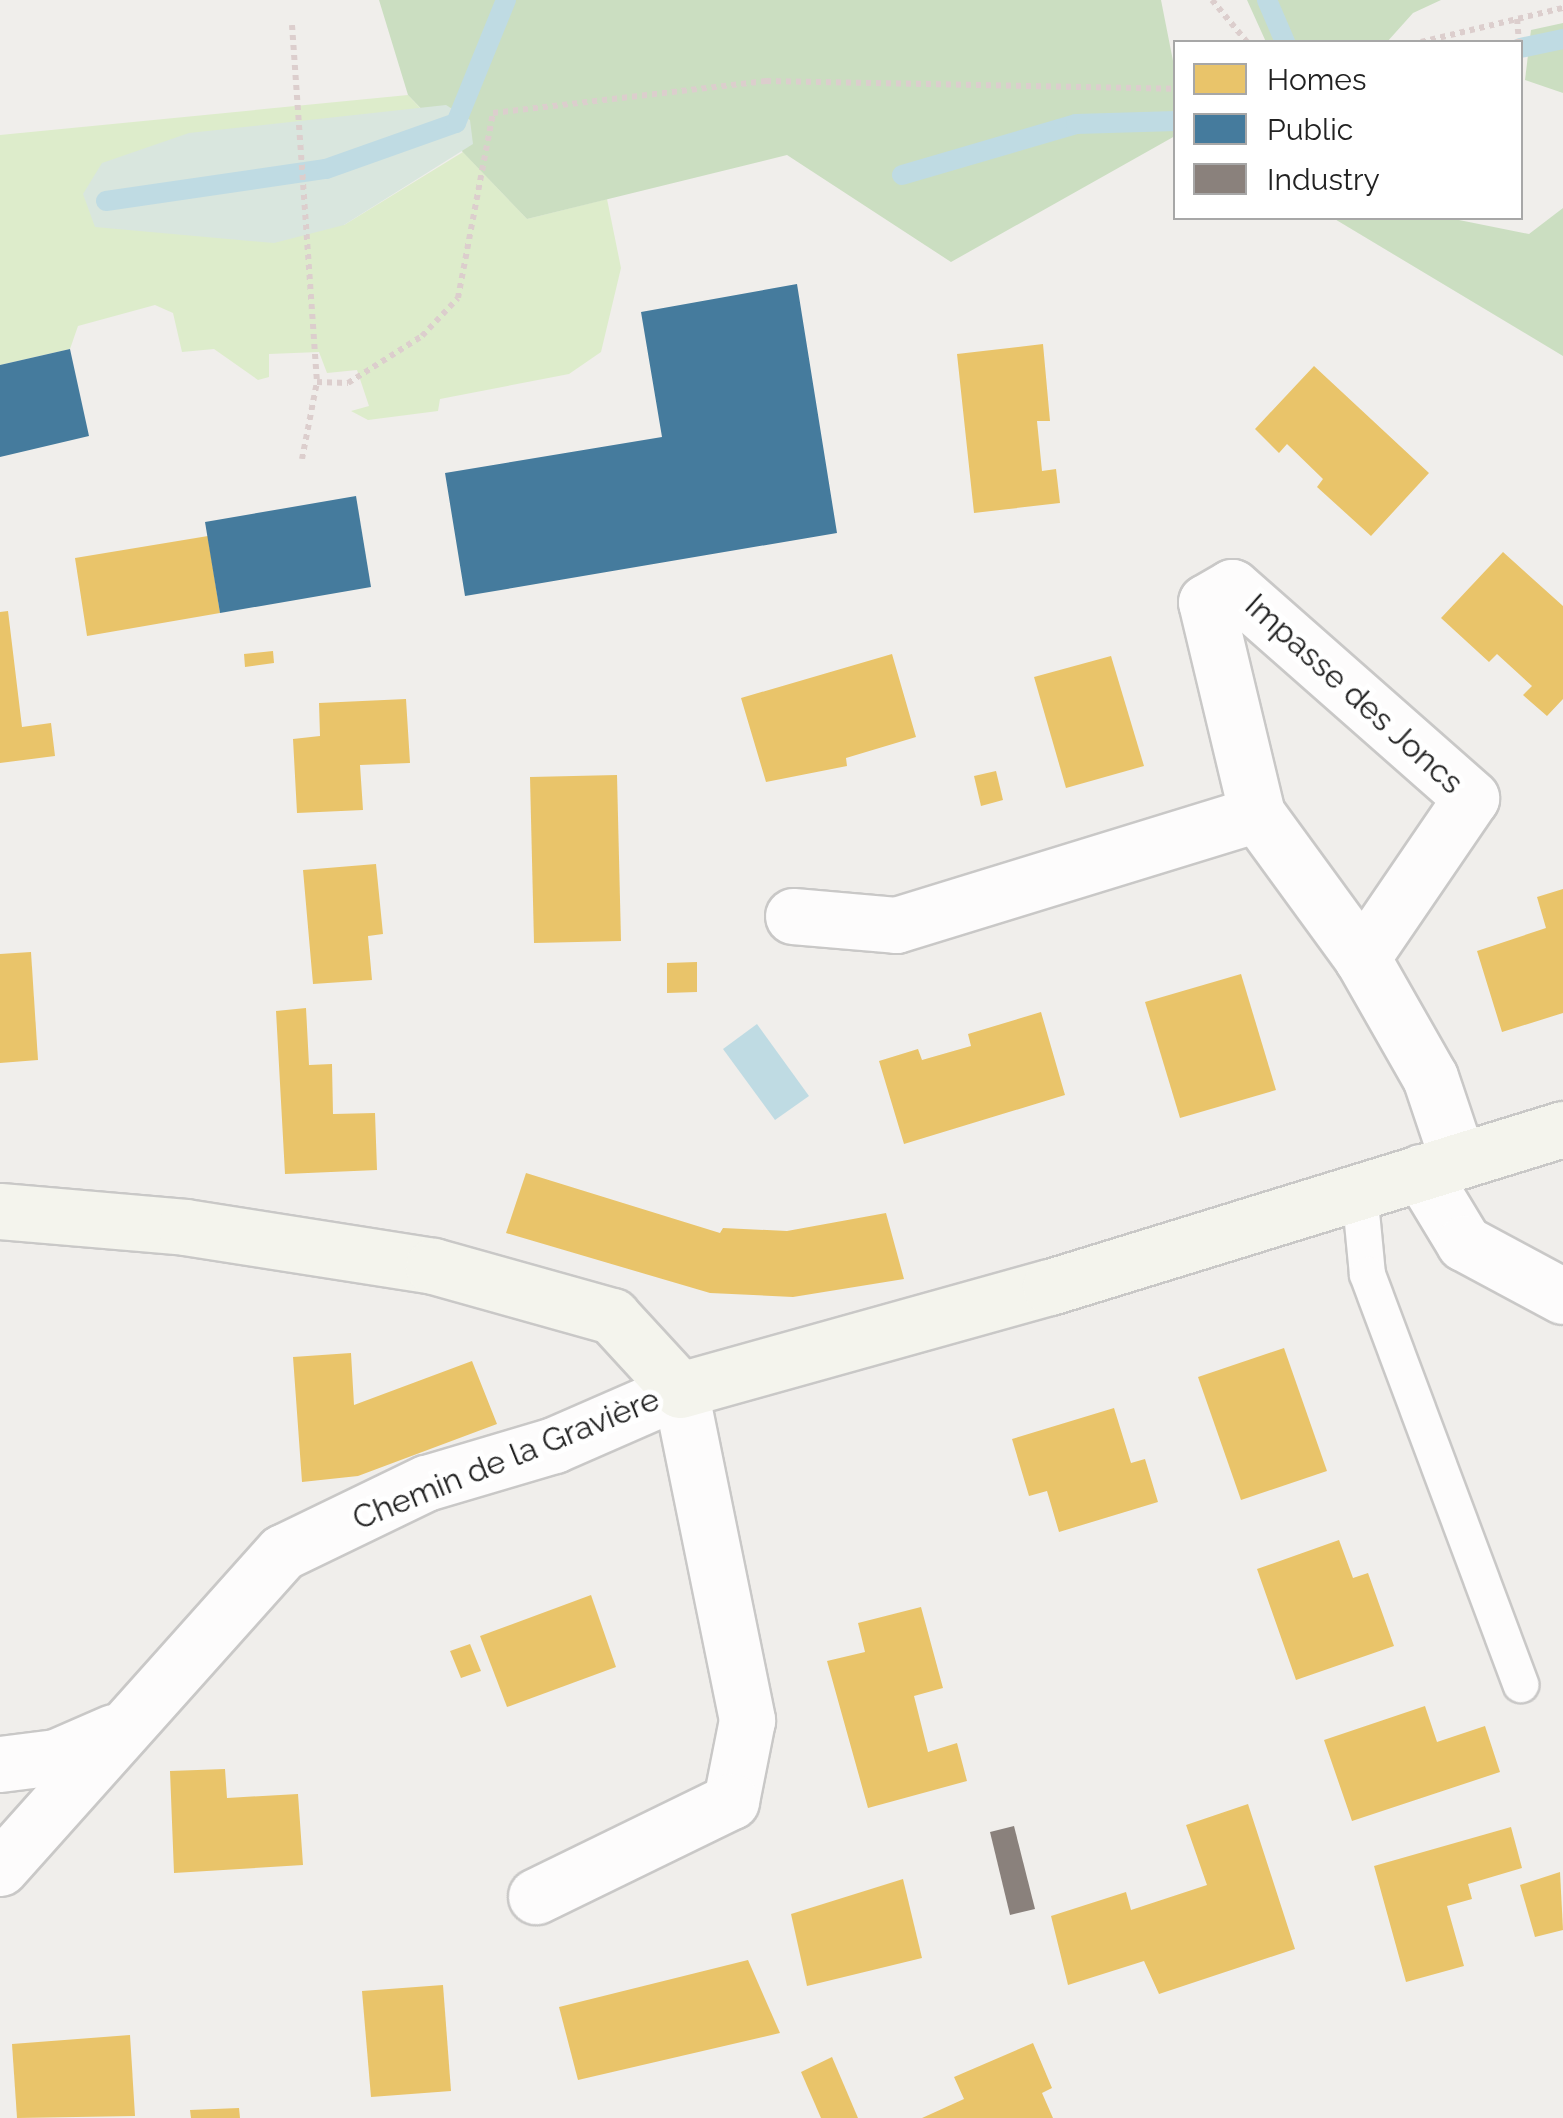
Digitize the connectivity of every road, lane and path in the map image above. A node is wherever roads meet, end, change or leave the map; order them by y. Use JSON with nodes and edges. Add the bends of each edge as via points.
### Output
{"nodes":[{"id":1,"x":1212,"y":0,"type":"edge"},
{"id":2,"x":1563,"y":8,"type":"edge"},
{"id":3,"x":1516,"y":20,"type":"junction"},
{"id":4,"x":292,"y":26,"type":"dead end"},
{"id":5,"x":1245,"y":40,"type":"edge"},
{"id":6,"x":1430,"y":40,"type":"edge"},
{"id":7,"x":1519,"y":40,"type":"edge"},
{"id":8,"x":1173,"y":90,"type":"edge"},
{"id":9,"x":317,"y":382,"type":"junction"},
{"id":10,"x":302,"y":459,"type":"dead end"},
{"id":11,"x":1257,"y":814,"type":"junction"},
{"id":12,"x":793,"y":916,"type":"dead end"},
{"id":13,"x":1362,"y":958,"type":"junction"},
{"id":14,"x":1563,"y":1129,"type":"edge"},
{"id":15,"x":1440,"y":1166,"type":"junction"},
{"id":16,"x":1359,"y":1192,"type":"junction"},
{"id":17,"x":0,"y":1212,"type":"edge"},
{"id":18,"x":1563,"y":1296,"type":"edge"},
{"id":19,"x":680,"y":1390,"type":"junction"},
{"id":20,"x":1520,"y":1684,"type":"dead end"},
{"id":21,"x":116,"y":1731,"type":"junction"},
{"id":22,"x":0,"y":1764,"type":"edge"},
{"id":23,"x":0,"y":1868,"type":"edge"},
{"id":24,"x":536,"y":1896,"type":"dead end"}],
"edges":[{"from":1,"to":5,"type":"path"},
{"from":2,"to":3,"type":"path"},
{"from":3,"to":6,"type":"path"},
{"from":3,"to":7,"type":"path"},
{"from":4,"to":9,"type":"path"},
{"from":8,"to":9,"type":"path","via":[[766,81],[492,113],[458,298],[422,336],[348,383]]},
{"from":9,"to":10,"type":"path"},
{"from":11,"to":12,"type":"street","via":[[896,925]]},
{"from":11,"to":13,"type":"street","name":"Impasse des Joncs"},
{"from":11,"to":13,"type":"street","name":"Impasse des Joncs","via":[[1206,602],[1232,586],[1471,798]]},
{"from":13,"to":15,"type":"street","name":"Impasse des Joncs","via":[[1430,1077]]},
{"from":14,"to":15,"type":"street"},
{"from":15,"to":16,"type":"street"},
{"from":15,"to":18,"type":"street","name":"Impasse des Joncs","via":[[1464,1243]]},
{"from":16,"to":19,"type":"street"},
{"from":16,"to":20,"type":"lane","via":[[1367,1274]]},
{"from":17,"to":19,"type":"street","via":[[186,1227],[432,1266],[612,1316]]},
{"from":19,"to":21,"type":"street","name":"Chemin de la Gravière","via":[[554,1446],[426,1484],[282,1552]]},
{"from":19,"to":24,"type":"street","via":[[747,1720],[731,1802]]},
{"from":21,"to":22,"type":"street","name":"Chemin de la Gravière","via":[[56,1757]]},
{"from":21,"to":23,"type":"street","name":"Chemin de la Gravière"}]}
